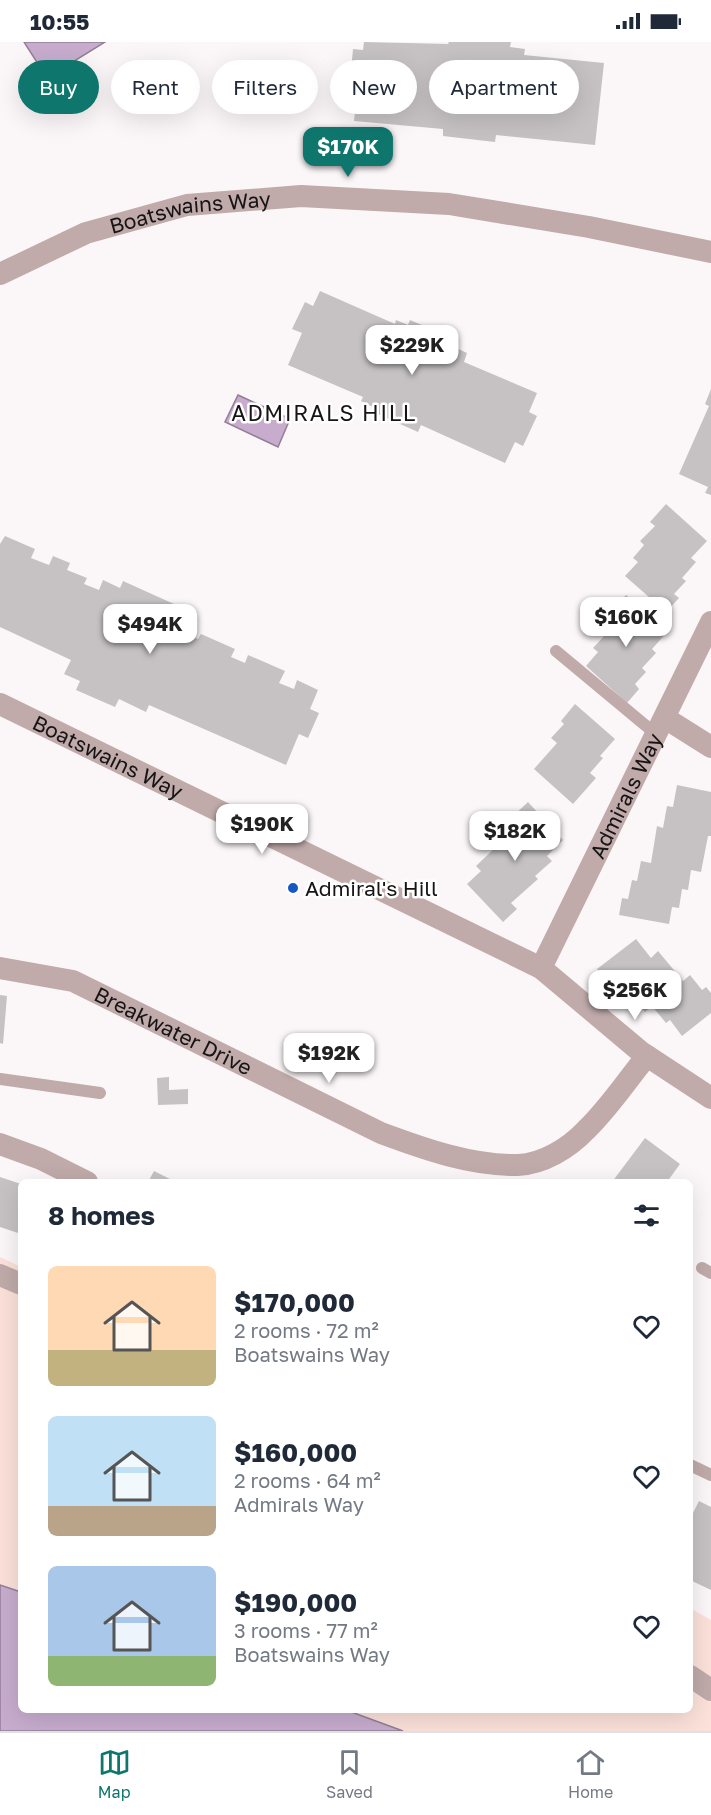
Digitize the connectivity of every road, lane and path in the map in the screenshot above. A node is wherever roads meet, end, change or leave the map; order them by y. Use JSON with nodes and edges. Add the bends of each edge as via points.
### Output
{"nodes":[{"id":1,"x":711,"y":252,"type":"edge"},
{"id":2,"x":0,"y":274,"type":"edge"},
{"id":3,"x":711,"y":622,"type":"edge"},
{"id":4,"x":556,"y":651,"type":"dead end"},
{"id":5,"x":0,"y":704,"type":"edge"},
{"id":6,"x":661,"y":727,"type":"junction"},
{"id":7,"x":711,"y":747,"type":"edge"},
{"id":8,"x":0,"y":968,"type":"edge"},
{"id":9,"x":542,"y":968,"type":"junction"},
{"id":10,"x":647,"y":1056,"type":"junction"},
{"id":11,"x":0,"y":1078,"type":"edge"},
{"id":12,"x":100,"y":1092,"type":"dead end"},
{"id":13,"x":711,"y":1098,"type":"edge"},
{"id":14,"x":0,"y":1144,"type":"edge"},
{"id":15,"x":81,"y":1179,"type":"edge"},
{"id":16,"x":0,"y":1275,"type":"edge"},
{"id":17,"x":18,"y":1283,"type":"edge"},
{"id":18,"x":693,"y":1466,"type":"edge"},
{"id":19,"x":711,"y":1475,"type":"edge"},
{"id":20,"x":693,"y":1678,"type":"edge"},
{"id":21,"x":711,"y":1690,"type":"edge"}],
"edges":[{"from":1,"to":2,"type":"street","name":"Boatswains Way","via":[[449,204],[301,196],[187,205],[86,233]]},
{"from":3,"to":6,"type":"street","name":"Admirals Way"},
{"from":4,"to":6,"type":"lane"},
{"from":5,"to":9,"type":"street","name":"Boatswains Way"},
{"from":6,"to":7,"type":"street"},
{"from":6,"to":9,"type":"street","name":"Admirals Way"},
{"from":8,"to":10,"type":"street","name":"Breakwater Drive","via":[[73,981],[381,1133],[470,1160],[519,1165],[546,1159],[586,1130]]},
{"from":9,"to":10,"type":"street","name":"Boatswains Way"},
{"from":10,"to":13,"type":"street","name":"Boatswains Way"},
{"from":11,"to":12,"type":"lane"},
{"from":14,"to":15,"type":"street"},
{"from":16,"to":17,"type":"street"},
{"from":18,"to":19,"type":"lane"},
{"from":20,"to":21,"type":"street"}]}
